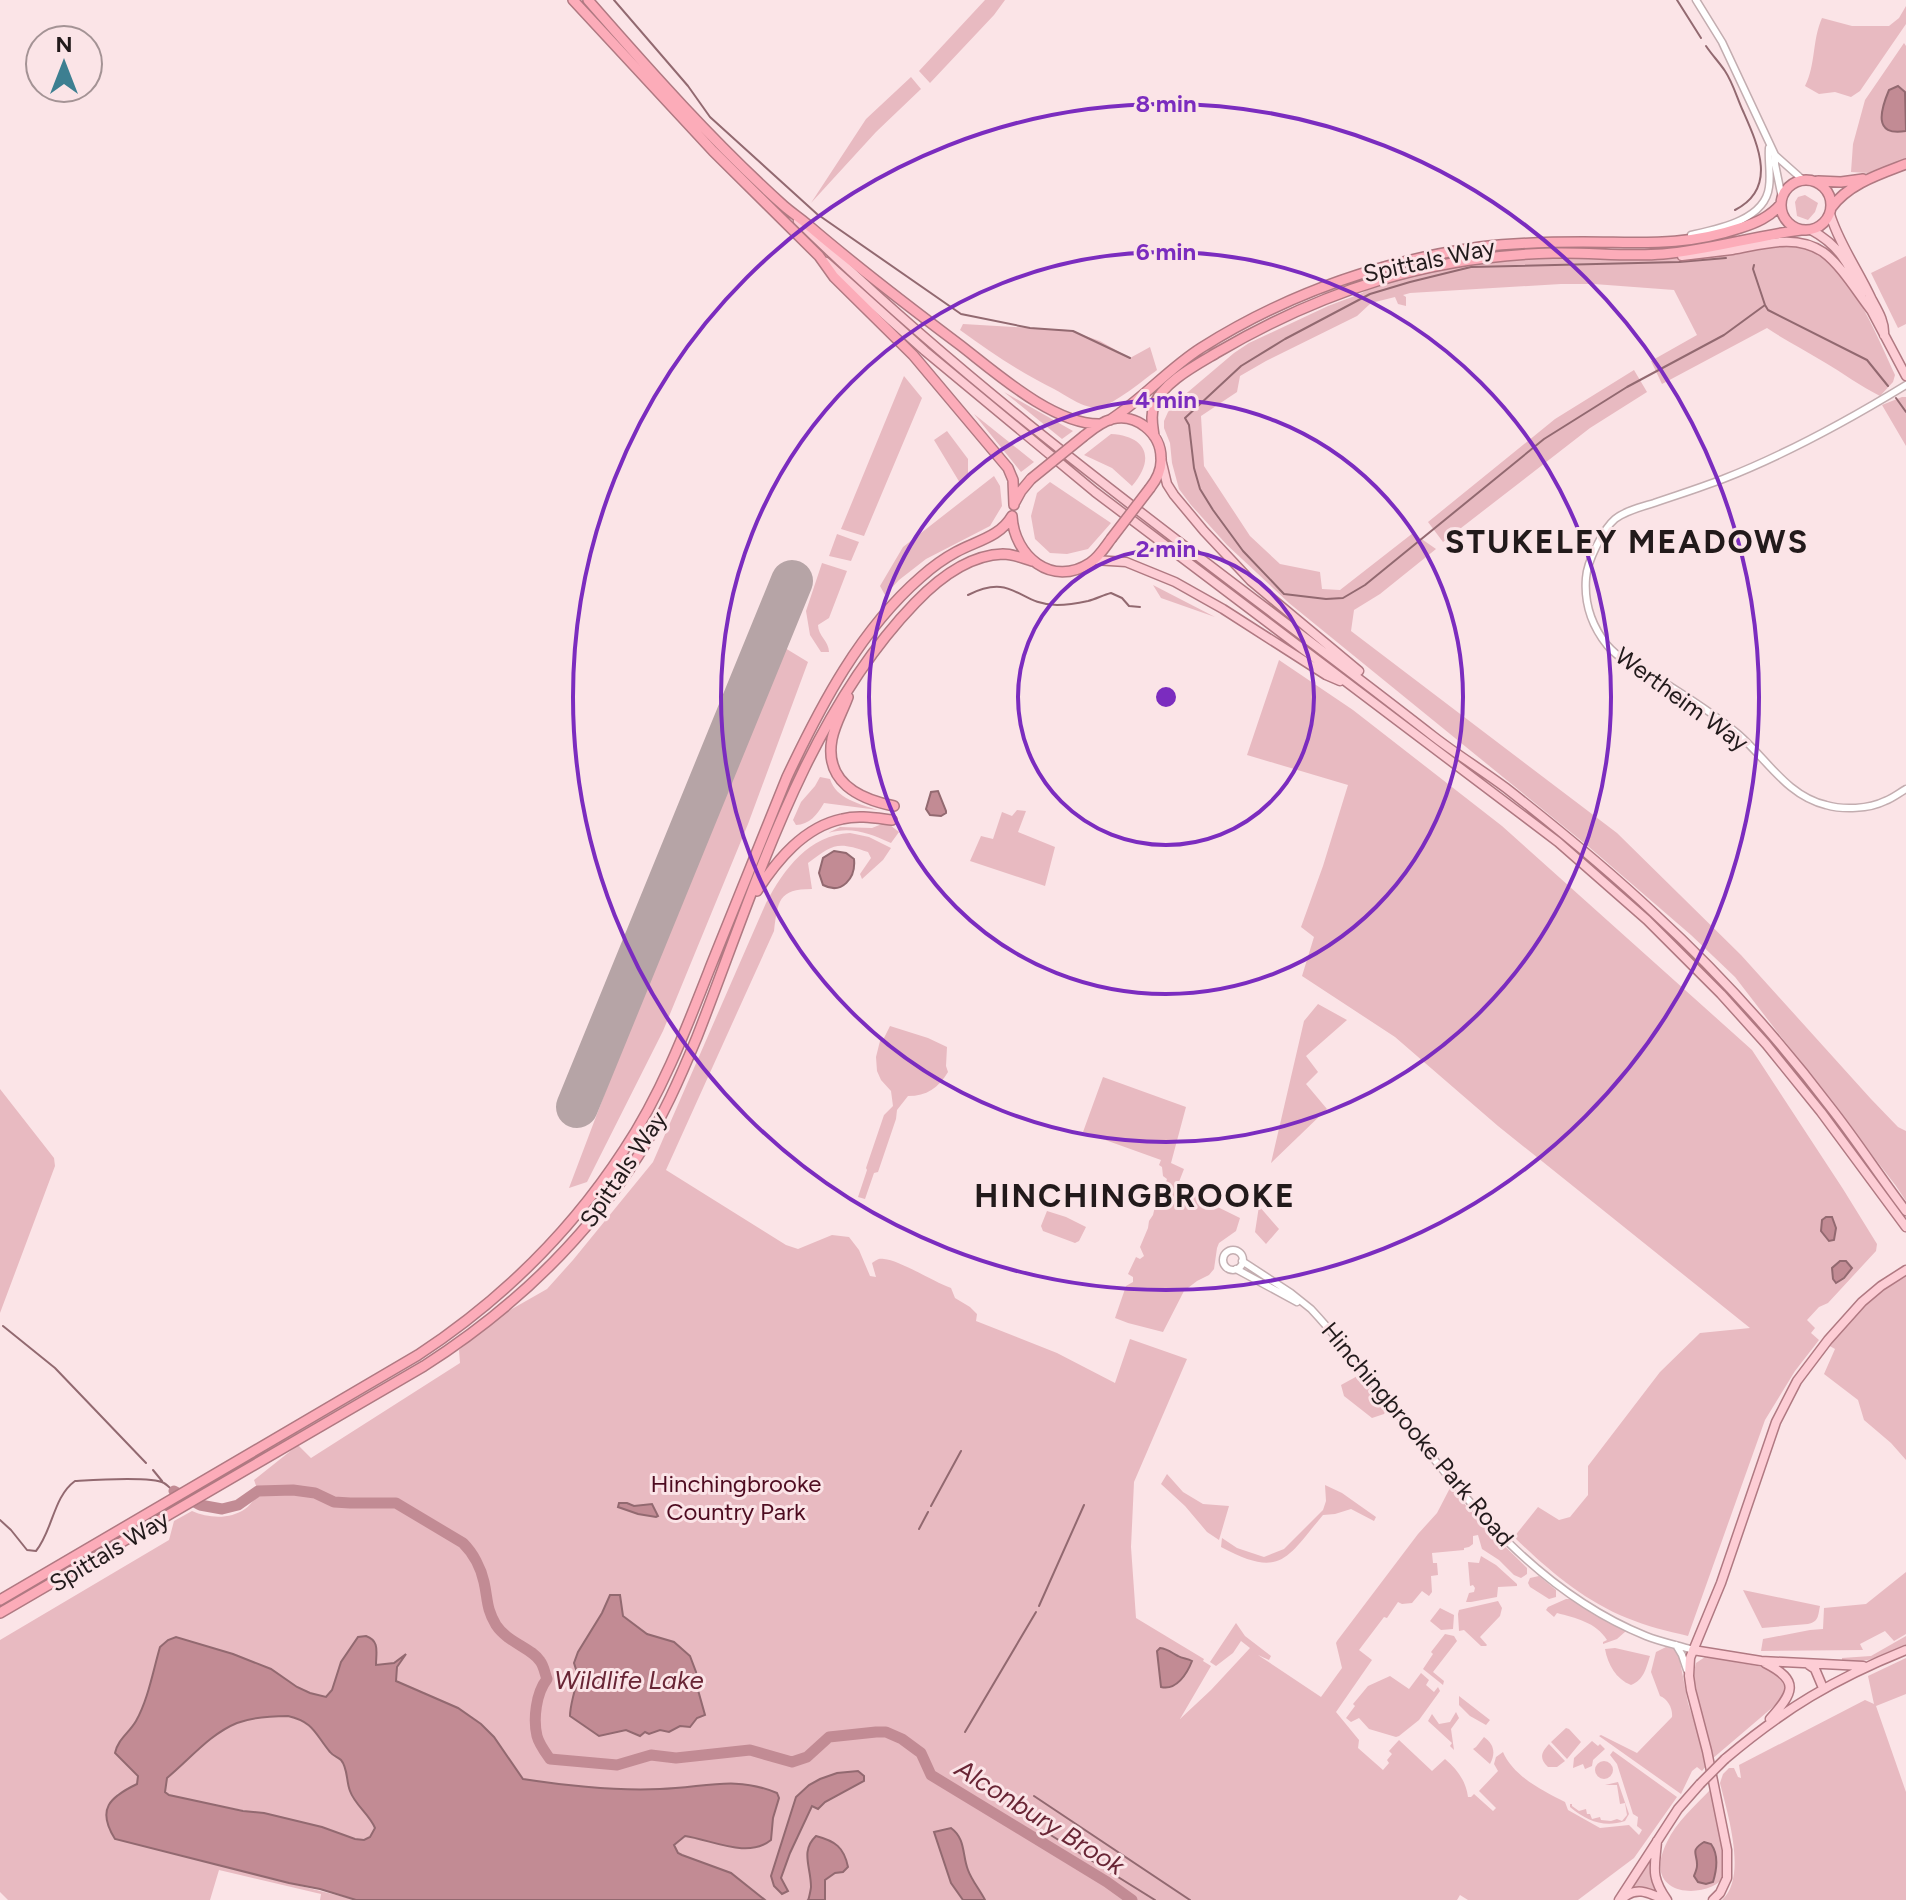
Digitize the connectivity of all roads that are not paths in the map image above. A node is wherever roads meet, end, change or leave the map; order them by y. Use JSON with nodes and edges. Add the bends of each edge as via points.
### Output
{"nodes":[{"id":1,"x":573,"y":0,"type":"edge"},
{"id":2,"x":588,"y":0,"type":"edge"},
{"id":3,"x":1696,"y":0,"type":"edge"},
{"id":4,"x":1769,"y":144,"type":"junction"},
{"id":5,"x":1775,"y":155,"type":"junction"},
{"id":6,"x":1906,"y":164,"type":"edge"},
{"id":7,"x":1870,"y":178,"type":"junction"},
{"id":8,"x":1803,"y":180,"type":"junction"},
{"id":9,"x":1814,"y":181,"type":"junction"},
{"id":10,"x":1782,"y":201,"type":"junction"},
{"id":11,"x":787,"y":209,"type":"junction"},
{"id":12,"x":1831,"y":211,"type":"junction"},
{"id":13,"x":1806,"y":230,"type":"junction"},
{"id":14,"x":1648,"y":244,"type":"junction"},
{"id":15,"x":1662,"y":254,"type":"junction"},
{"id":16,"x":819,"y":256,"type":"junction"},
{"id":17,"x":1871,"y":310,"type":"junction"},
{"id":18,"x":1884,"y":335,"type":"junction"},
{"id":19,"x":1906,"y":376,"type":"edge"},
{"id":20,"x":1906,"y":385,"type":"edge"},
{"id":21,"x":1105,"y":422,"type":"junction"},
{"id":22,"x":1154,"y":436,"type":"junction"},
{"id":23,"x":1161,"y":458,"type":"junction"},
{"id":24,"x":1013,"y":510,"type":"junction"},
{"id":25,"x":1094,"y":560,"type":"junction"},
{"id":26,"x":1032,"y":561,"type":"junction"},
{"id":27,"x":855,"y":679,"type":"junction"},
{"id":28,"x":1351,"y":686,"type":"junction"},
{"id":29,"x":1452,"y":748,"type":"junction"},
{"id":30,"x":1906,"y":789,"type":"edge"},
{"id":31,"x":894,"y":806,"type":"dead end"},
{"id":32,"x":892,"y":820,"type":"dead end"},
{"id":33,"x":742,"y":914,"type":"junction"},
{"id":34,"x":1906,"y":1211,"type":"edge"},
{"id":35,"x":1906,"y":1227,"type":"edge"},
{"id":36,"x":1242,"y":1261,"type":"junction"},
{"id":37,"x":1236,"y":1269,"type":"junction"},
{"id":38,"x":1904,"y":1269,"type":"edge"},
{"id":39,"x":1311,"y":1309,"type":"junction"},
{"id":40,"x":60,"y":1580,"type":"junction"},
{"id":41,"x":0,"y":1598,"type":"edge"},
{"id":42,"x":0,"y":1613,"type":"edge"},
{"id":43,"x":0,"y":1621,"type":"edge"},
{"id":44,"x":1676,"y":1645,"type":"junction"},
{"id":45,"x":1693,"y":1650,"type":"junction"},
{"id":46,"x":1906,"y":1650,"type":"edge"},
{"id":47,"x":1761,"y":1661,"type":"junction"},
{"id":48,"x":1808,"y":1664,"type":"junction"},
{"id":49,"x":1868,"y":1666,"type":"junction"},
{"id":50,"x":1689,"y":1676,"type":"junction"},
{"id":51,"x":1823,"y":1688,"type":"junction"},
{"id":52,"x":1762,"y":1728,"type":"junction"},
{"id":53,"x":1657,"y":1840,"type":"junction"},
{"id":54,"x":1620,"y":1900,"type":"edge"},
{"id":55,"x":1667,"y":1900,"type":"edge"},
{"id":56,"x":1713,"y":1900,"type":"edge"}],
"edges":[{"from":1,"to":16,"type":"highway"},
{"from":2,"to":11,"type":"highway"},
{"from":3,"to":4,"type":"street","via":[[1722,42]]},
{"from":4,"to":5,"type":"street"},
{"from":4,"to":14,"type":"street","via":[[1769,188],[1754,212],[1706,231]]},
{"from":5,"to":8,"type":"street"},
{"from":5,"to":10,"type":"street"},
{"from":6,"to":7,"type":"highway"},
{"from":7,"to":9,"type":"highway"},
{"from":7,"to":12,"type":"highway","via":[[1841,196]]},
{"from":8,"to":9,"type":"highway"},
{"from":8,"to":10,"type":"highway","via":[[1790,186]]},
{"from":9,"to":12,"type":"highway","via":[[1827,191]]},
{"from":10,"to":13,"type":"highway","via":[[1789,223]]},
{"from":10,"to":14,"type":"highway","name":"Spittals Way","via":[[1760,221],[1725,233]]},
{"from":11,"to":21,"type":"highway","via":[[1045,407],[1084,423]]},
{"from":11,"to":29,"type":"main road","via":[[1034,429]]},
{"from":12,"to":13,"type":"highway","via":[[1825,222]]},
{"from":12,"to":18,"type":"main road","via":[[1834,230],[1879,314]]},
{"from":13,"to":15,"type":"highway","name":"Spittals Way"},
{"from":13,"to":17,"type":"main road","via":[[1835,246]]},
{"from":14,"to":21,"type":"highway","name":"Spittals Way","via":[[1511,243],[1361,273],[1249,320],[1170,369]]},
{"from":15,"to":17,"type":"main road","via":[[1799,243],[1825,253]]},
{"from":15,"to":22,"type":"highway","name":"Spittals Way","via":[[1487,257],[1397,274],[1329,296],[1259,328],[1178,377],[1154,404]]},
{"from":16,"to":24,"type":"highway","via":[[935,379],[1004,462],[1013,480]]},
{"from":16,"to":28,"type":"main road","via":[[1095,492]]},
{"from":17,"to":18,"type":"main road"},
{"from":18,"to":19,"type":"main road"},
{"from":20,"to":30,"type":"street","name":"Wertheim Way","via":[[1780,456],[1615,519],[1596,549],[1585,591],[1588,612],[1609,647],[1738,734],[1802,795],[1847,808],[1885,802]]},
{"from":21,"to":22,"type":"highway","via":[[1124,418]]},
{"from":21,"to":24,"type":"highway","bridge":true,"via":[[1031,479]]},
{"from":22,"to":23,"type":"highway"},
{"from":23,"to":25,"type":"highway","bridge":true,"via":[[1150,488]]},
{"from":23,"to":29,"type":"main road","via":[[1174,495],[1251,581]]},
{"from":24,"to":26,"type":"highway","via":[[1017,541]]},
{"from":24,"to":41,"type":"highway","name":"Spittals Way","via":[[995,534],[919,578],[842,673],[787,777],[651,1105],[625,1149],[553,1242],[491,1302],[444,1337]]},
{"from":25,"to":26,"type":"highway","via":[[1063,571]]},
{"from":25,"to":28,"type":"main road","via":[[1126,562],[1167,578]]},
{"from":26,"to":27,"type":"highway","name":"Spittals Way","via":[[995,555],[954,571],[903,616]]},
{"from":27,"to":31,"type":"highway","via":[[833,735],[834,767],[853,792]]},
{"from":27,"to":33,"type":"highway","name":"Spittals Way","via":[[817,744]]},
{"from":28,"to":35,"type":"main road","via":[[1558,842],[1647,920],[1766,1044]]},
{"from":29,"to":34,"type":"main road","via":[[1563,834],[1694,950],[1774,1036]]},
{"from":32,"to":33,"type":"highway","via":[[842,819],[814,830],[781,858]]},
{"from":33,"to":40,"type":"highway","name":"Spittals Way","via":[[668,1103],[638,1156],[571,1244],[524,1291],[454,1347]]},
{"from":36,"to":37,"type":"street"},
{"from":36,"to":37,"type":"street","via":[[1238,1252],[1226,1253],[1225,1265]]},
{"from":36,"to":39,"type":"street","name":"Hinchingbrooke Park Road"},
{"from":37,"to":39,"type":"street","name":"Hinchingbrooke Park Road"},
{"from":38,"to":45,"type":"main road","via":[[1862,1302],[1797,1381],[1776,1422]]},
{"from":39,"to":44,"type":"street","name":"Hinchingbrooke Park Road","via":[[1513,1548],[1609,1618]]},
{"from":40,"to":42,"type":"highway","name":"Spittals Way"},
{"from":40,"to":43,"type":"highway"},
{"from":44,"to":45,"type":"street","name":"Hinchingbrooke Park Road"},
{"from":44,"to":50,"type":"street"},
{"from":45,"to":47,"type":"main road","name":"Hinchingbrooke Park Road"},
{"from":45,"to":50,"type":"main road"},
{"from":46,"to":49,"type":"main road"},
{"from":47,"to":48,"type":"main road","name":"Hinchingbrooke Park Road"},
{"from":47,"to":52,"type":"main road","via":[[1785,1675],[1790,1688],[1786,1702]]},
{"from":48,"to":49,"type":"main road","name":"Hinchingbrooke Park Road"},
{"from":48,"to":51,"type":"main road"},
{"from":49,"to":51,"type":"main road"},
{"from":50,"to":56,"type":"main road","via":[[1727,1850],[1727,1878]]},
{"from":51,"to":52,"type":"main road"},
{"from":52,"to":53,"type":"main road","bridge":true,"via":[[1700,1784]]},
{"from":53,"to":54,"type":"main road"},
{"from":53,"to":55,"type":"main road","via":[[1654,1873]]},
{"from":54,"to":55,"type":"main road","via":[[1640,1890]]}]}
